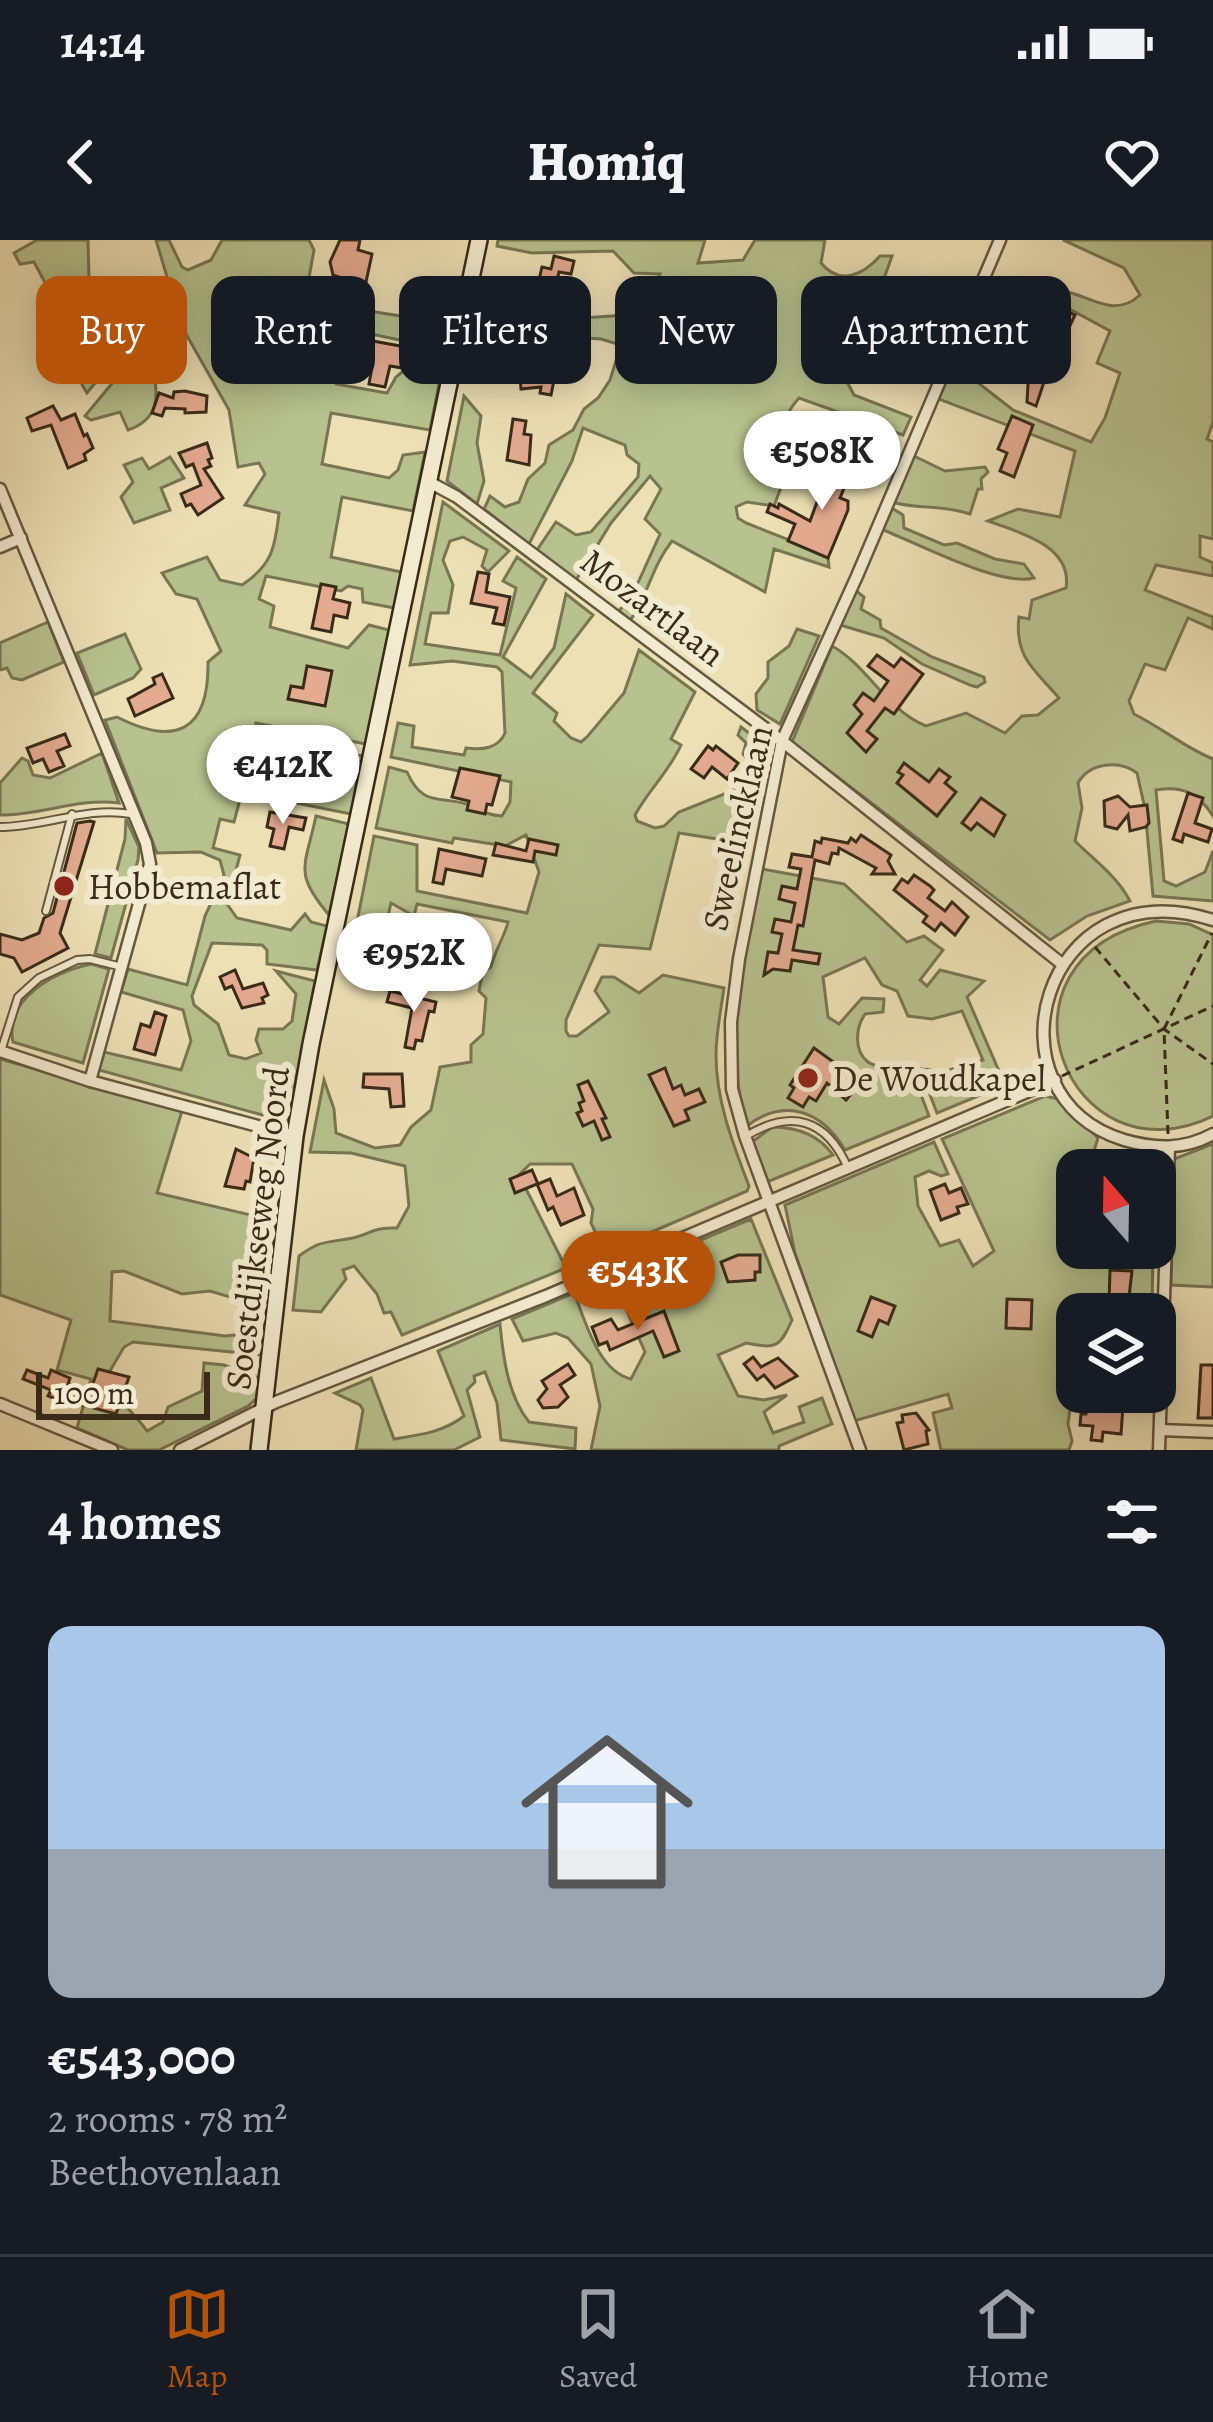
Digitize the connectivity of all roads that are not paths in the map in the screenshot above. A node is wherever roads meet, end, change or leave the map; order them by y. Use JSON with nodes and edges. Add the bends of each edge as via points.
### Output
{"nodes":[{"id":1,"x":479,"y":240,"type":"edge"},
{"id":2,"x":1000,"y":240,"type":"edge"},
{"id":3,"x":430,"y":483,"type":"junction"},
{"id":4,"x":0,"y":489,"type":"edge"},
{"id":5,"x":21,"y":538,"type":"junction"},
{"id":6,"x":0,"y":548,"type":"edge"},
{"id":7,"x":782,"y":741,"type":"junction"},
{"id":8,"x":72,"y":814,"type":"junction"},
{"id":9,"x":135,"y":814,"type":"junction"},
{"id":10,"x":0,"y":827,"type":"edge"},
{"id":11,"x":46,"y":911,"type":"dead end"},
{"id":12,"x":1213,"y":920,"type":"edge"},
{"id":13,"x":1062,"y":964,"type":"junction"},
{"id":14,"x":122,"y":967,"type":"junction"},
{"id":15,"x":0,"y":1051,"type":"edge"},
{"id":16,"x":1054,"y":1080,"type":"junction"},
{"id":17,"x":90,"y":1081,"type":"junction"},
{"id":18,"x":1213,"y":1135,"type":"edge"},
{"id":19,"x":295,"y":1136,"type":"junction"},
{"id":20,"x":745,"y":1136,"type":"junction"},
{"id":21,"x":1169,"y":1148,"type":"junction"},
{"id":22,"x":848,"y":1168,"type":"junction"},
{"id":23,"x":770,"y":1199,"type":"junction"},
{"id":24,"x":0,"y":1404,"type":"edge"},
{"id":25,"x":263,"y":1408,"type":"junction"},
{"id":26,"x":1160,"y":1430,"type":"junction"},
{"id":27,"x":1213,"y":1432,"type":"edge"},
{"id":28,"x":112,"y":1450,"type":"edge"},
{"id":29,"x":180,"y":1450,"type":"edge"},
{"id":30,"x":259,"y":1450,"type":"edge"},
{"id":31,"x":860,"y":1450,"type":"edge"},
{"id":32,"x":1159,"y":1450,"type":"edge"}],
"edges":[{"from":1,"to":3,"type":"main road","name":"Soestdijkseweg Noord"},
{"from":2,"to":7,"type":"street","name":"Sweelincklaan"},
{"from":3,"to":7,"type":"street","name":"Mozartlaan"},
{"from":3,"to":19,"type":"main road","name":"Soestdijkseweg Noord"},
{"from":4,"to":5,"type":"street"},
{"from":5,"to":6,"type":"street"},
{"from":5,"to":9,"type":"street"},
{"from":7,"to":13,"type":"street","name":"Mozartlaan"},
{"from":7,"to":20,"type":"street","name":"Sweelincklaan","via":[[730,1022],[732,1089]]},
{"from":8,"to":9,"type":"lane"},
{"from":8,"to":10,"type":"lane"},
{"from":8,"to":11,"type":"lane"},
{"from":9,"to":14,"type":"street","via":[[150,865]]},
{"from":12,"to":13,"type":"street","via":[[1152,910],[1117,918]]},
{"from":13,"to":16,"type":"street","via":[[1043,1021]]},
{"from":14,"to":15,"type":"lane","via":[[90,958],[38,978],[18,997]]},
{"from":14,"to":17,"type":"street"},
{"from":15,"to":17,"type":"street"},
{"from":16,"to":21,"type":"street","via":[[1090,1123],[1114,1137]]},
{"from":16,"to":22,"type":"street"},
{"from":17,"to":19,"type":"street"},
{"from":18,"to":21,"type":"street"},
{"from":19,"to":25,"type":"main road","name":"Soestdijkseweg Noord"},
{"from":20,"to":22,"type":"lane","via":[[770,1121],[802,1122],[829,1135]]},
{"from":20,"to":23,"type":"street","name":"Sweelincklaan"},
{"from":21,"to":26,"type":"street"},
{"from":22,"to":23,"type":"street"},
{"from":23,"to":25,"type":"street"},
{"from":23,"to":31,"type":"street","name":"Sweelincklaan"},
{"from":24,"to":28,"type":"street"},
{"from":25,"to":29,"type":"street"},
{"from":25,"to":30,"type":"main road","name":"Soestdijkseweg Noord"},
{"from":26,"to":27,"type":"street"},
{"from":26,"to":32,"type":"street"}]}
